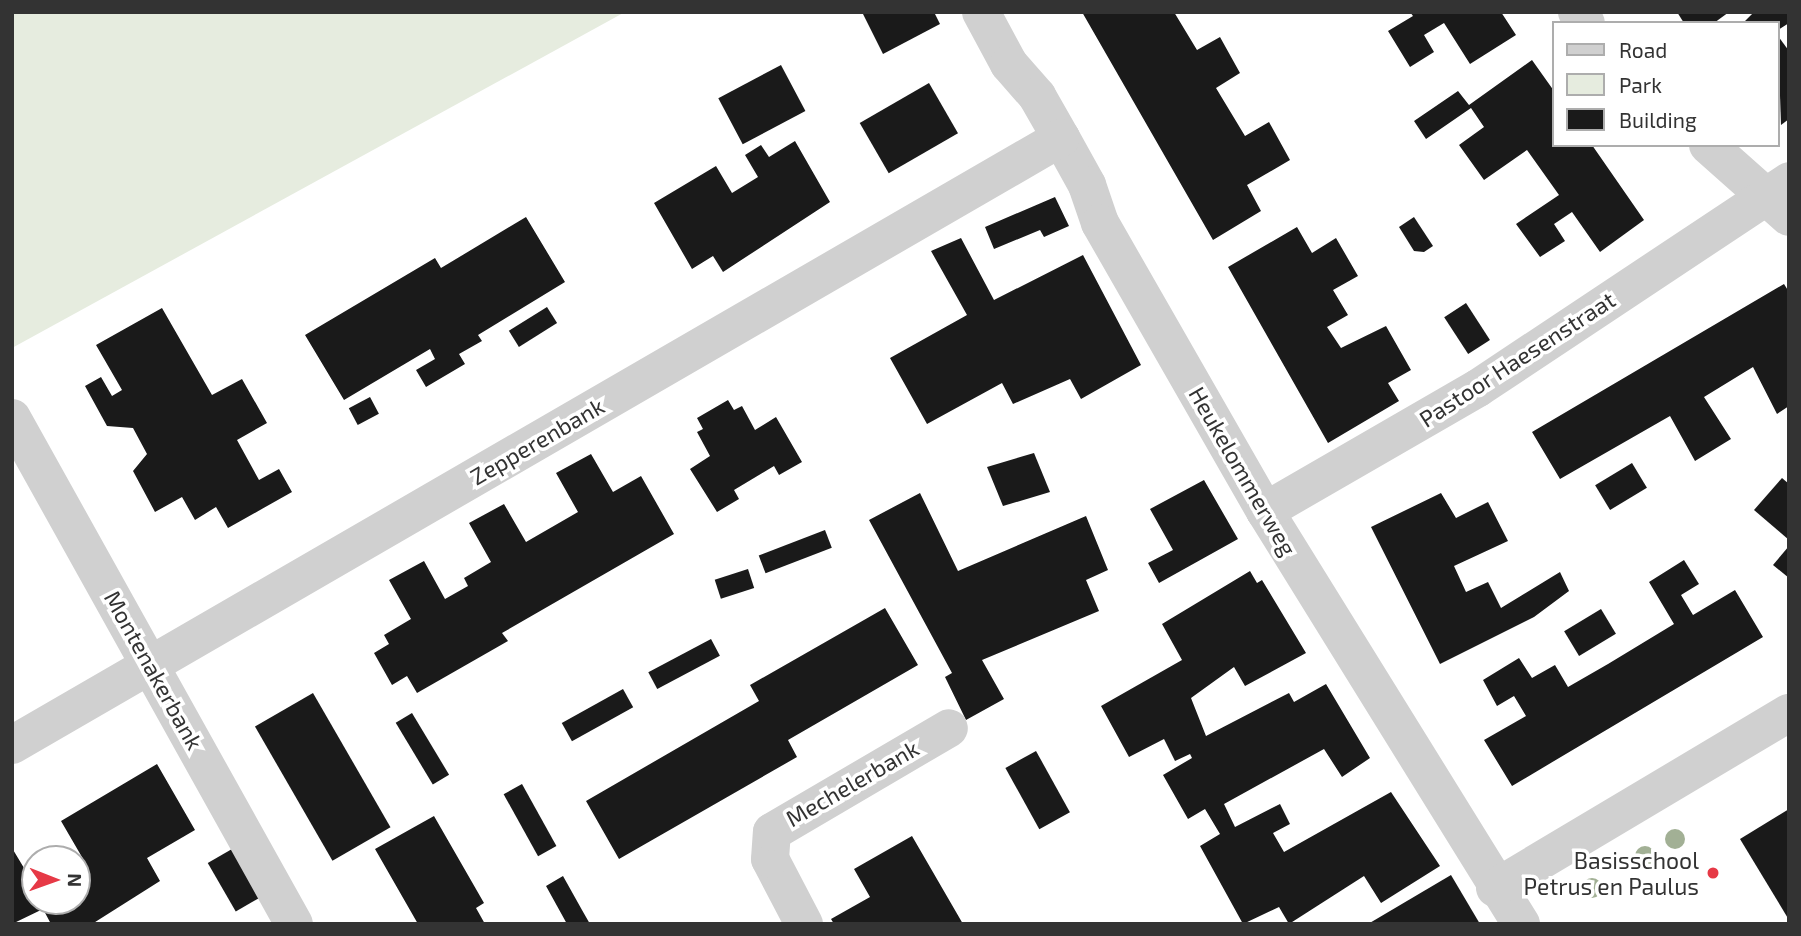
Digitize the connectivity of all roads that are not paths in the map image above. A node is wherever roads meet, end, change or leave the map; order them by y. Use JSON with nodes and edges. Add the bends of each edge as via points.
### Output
{"nodes":[{"id":1,"x":981,"y":12,"type":"edge"},
{"id":2,"x":1061,"y":138,"type":"junction"},
{"id":3,"x":1712,"y":147,"type":"edge"},
{"id":4,"x":1780,"y":199,"type":"edge"},
{"id":5,"x":12,"y":418,"type":"edge"},
{"id":6,"x":1265,"y":511,"type":"junction"},
{"id":7,"x":152,"y":664,"type":"junction"},
{"id":8,"x":1789,"y":713,"type":"edge"},
{"id":9,"x":949,"y":728,"type":"dead end"},
{"id":10,"x":12,"y":745,"type":"edge"},
{"id":11,"x":1495,"y":888,"type":"junction"},
{"id":12,"x":294,"y":924,"type":"edge"},
{"id":13,"x":804,"y":924,"type":"edge"},
{"id":14,"x":1521,"y":924,"type":"edge"}],
"edges":[{"from":1,"to":2,"type":"street","name":"Heukelommerweg","via":[[1009,64],[1037,96]]},
{"from":2,"to":6,"type":"street","name":"Heukelommerweg","via":[[1087,185],[1100,223]]},
{"from":2,"to":7,"type":"street","name":"Zepperenbank"},
{"from":3,"to":4,"type":"street"},
{"from":4,"to":6,"type":"street","name":"Pastoor Haesenstraat","via":[[1478,388]]},
{"from":5,"to":7,"type":"street","name":"Montenakerbank"},
{"from":6,"to":11,"type":"street","name":"Heukelommerweg"},
{"from":7,"to":10,"type":"street","name":"Zepperenbank"},
{"from":7,"to":12,"type":"street","name":"Montenakerbank"},
{"from":8,"to":11,"type":"street"},
{"from":9,"to":13,"type":"street","name":"Mechelerbank","via":[[772,832],[770,859]]},
{"from":11,"to":14,"type":"street","name":"Heukelommerweg"}]}
